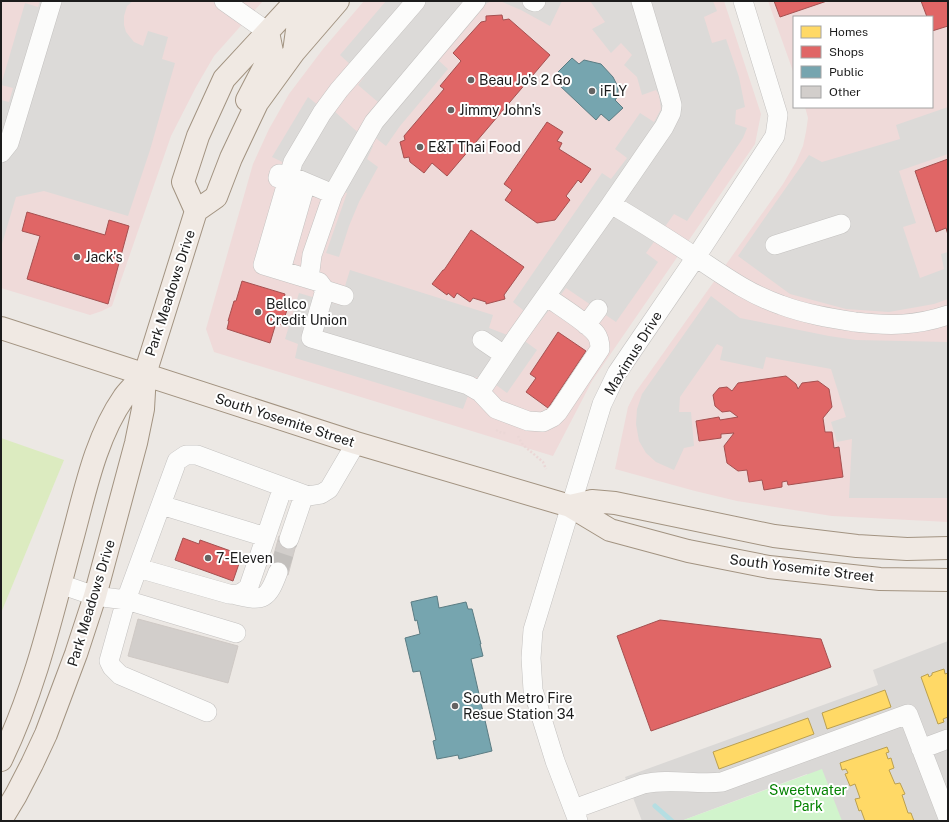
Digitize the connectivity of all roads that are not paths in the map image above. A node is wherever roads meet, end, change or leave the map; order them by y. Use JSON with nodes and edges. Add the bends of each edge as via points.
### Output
{"nodes":[{"id":1,"x":52,"y":1,"type":"edge"},
{"id":2,"x":224,"y":1,"type":"edge"},
{"id":3,"x":296,"y":1,"type":"edge"},
{"id":4,"x":315,"y":1,"type":"edge"},
{"id":5,"x":338,"y":1,"type":"edge"},
{"id":6,"x":416,"y":1,"type":"edge"},
{"id":7,"x":476,"y":1,"type":"edge"},
{"id":8,"x":532,"y":1,"type":"edge"},
{"id":9,"x":536,"y":1,"type":"edge"},
{"id":10,"x":641,"y":1,"type":"edge"},
{"id":11,"x":743,"y":1,"type":"edge"},
{"id":12,"x":268,"y":32,"type":"junction"},
{"id":13,"x":294,"y":52,"type":"junction"},
{"id":14,"x":1,"y":153,"type":"edge"},
{"id":15,"x":297,"y":179,"type":"junction"},
{"id":16,"x":219,"y":189,"type":"junction"},
{"id":17,"x":333,"y":194,"type":"junction"},
{"id":18,"x":611,"y":204,"type":"junction"},
{"id":19,"x":196,"y":211,"type":"junction"},
{"id":20,"x":841,"y":224,"type":"dead end"},
{"id":21,"x":775,"y":245,"type":"dead end"},
{"id":22,"x":696,"y":257,"type":"junction"},
{"id":23,"x":309,"y":279,"type":"junction"},
{"id":24,"x":325,"y":290,"type":"junction"},
{"id":25,"x":344,"y":296,"type":"dead end"},
{"id":26,"x":546,"y":296,"type":"junction"},
{"id":27,"x":598,"y":309,"type":"dead end"},
{"id":28,"x":948,"y":315,"type":"edge"},
{"id":29,"x":586,"y":325,"type":"junction"},
{"id":30,"x":1,"y":328,"type":"edge"},
{"id":31,"x":482,"y":340,"type":"dead end"},
{"id":32,"x":504,"y":355,"type":"junction"},
{"id":33,"x":144,"y":374,"type":"junction"},
{"id":34,"x":480,"y":392,"type":"junction"},
{"id":35,"x":356,"y":443,"type":"junction"},
{"id":36,"x":283,"y":487,"type":"junction"},
{"id":37,"x":304,"y":495,"type":"junction"},
{"id":38,"x":161,"y":505,"type":"junction"},
{"id":39,"x":570,"y":506,"type":"junction"},
{"id":40,"x":266,"y":537,"type":"junction"},
{"id":41,"x":289,"y":539,"type":"tunnel mouth"},
{"id":42,"x":948,"y":548,"type":"edge"},
{"id":43,"x":138,"y":568,"type":"junction"},
{"id":44,"x":278,"y":572,"type":"tunnel mouth"},
{"id":45,"x":948,"y":580,"type":"edge"},
{"id":46,"x":60,"y":584,"type":"junction"},
{"id":47,"x":236,"y":595,"type":"junction"},
{"id":48,"x":95,"y":596,"type":"junction"},
{"id":49,"x":126,"y":600,"type":"junction"},
{"id":50,"x":236,"y":633,"type":"dead end"},
{"id":51,"x":207,"y":712,"type":"dead end"},
{"id":52,"x":948,"y":739,"type":"edge"},
{"id":53,"x":921,"y":749,"type":"junction"},
{"id":54,"x":1,"y":760,"type":"edge"},
{"id":55,"x":576,"y":815,"type":"edge"},
{"id":56,"x":948,"y":818,"type":"edge"},
{"id":57,"x":1,"y":820,"type":"edge"}],
"edges":[{"from":1,"to":14,"type":"street","via":[[9,143]]},
{"from":2,"to":12,"type":"street"},
{"from":3,"to":12,"type":"main road","name":"Park Meadows Drive"},
{"from":4,"to":13,"type":"main road","via":[[298,23]]},
{"from":5,"to":13,"type":"main road","name":"Park Meadows Drive"},
{"from":6,"to":15,"type":"street","via":[[322,113],[293,162]]},
{"from":7,"to":17,"type":"street","via":[[374,122]]},
{"from":8,"to":9,"type":"street"},
{"from":10,"to":18,"type":"street","via":[[672,105],[671,113],[664,128]]},
{"from":11,"to":22,"type":"street","name":"Maximus Drive","via":[[778,115],[775,136]]},
{"from":12,"to":16,"type":"main road","via":[[272,52],[215,170]]},
{"from":12,"to":19,"type":"main road","name":"Park Meadows Drive","via":[[224,79],[198,136],[183,182]]},
{"from":13,"to":16,"type":"main road","name":"Park Meadows Drive","via":[[257,103]]},
{"from":15,"to":17,"type":"street"},
{"from":15,"to":23,"type":"street","via":[[272,267]]},
{"from":16,"to":19,"type":"main road","name":"Park Meadows Drive","via":[[216,197]]},
{"from":17,"to":23,"type":"street","via":[[312,255]]},
{"from":18,"to":22,"type":"street"},
{"from":18,"to":26,"type":"street"},
{"from":19,"to":33,"type":"main road","name":"Park Meadows Drive"},
{"from":20,"to":21,"type":"street"},
{"from":22,"to":28,"type":"street","via":[[744,288],[780,305],[824,318],[895,325],[928,321]]},
{"from":22,"to":39,"type":"street","name":"Maximus Drive","via":[[618,373],[602,404]]},
{"from":23,"to":24,"type":"street","via":[[319,282]]},
{"from":24,"to":25,"type":"street"},
{"from":24,"to":34,"type":"street","via":[[311,338],[468,385]]},
{"from":26,"to":29,"type":"street"},
{"from":26,"to":32,"type":"street"},
{"from":27,"to":29,"type":"street"},
{"from":29,"to":34,"type":"street","via":[[596,334],[600,349],[553,417],[543,422],[528,421],[496,409]]},
{"from":30,"to":33,"type":"main road","name":"South Yosemite Street"},
{"from":31,"to":32,"type":"street"},
{"from":32,"to":34,"type":"street"},
{"from":33,"to":35,"type":"main road","name":"South Yosemite Street"},
{"from":33,"to":46,"type":"main road","name":"Park Meadows Drive","via":[[125,396],[107,426],[91,471]]},
{"from":33,"to":48,"type":"main road","name":"Park Meadows Drive","via":[[143,409],[136,443]]},
{"from":35,"to":37,"type":"street","via":[[329,489],[321,494]]},
{"from":35,"to":39,"type":"main road","name":"South Yosemite Street"},
{"from":36,"to":37,"type":"street"},
{"from":36,"to":38,"type":"street","via":[[197,455],[186,455],[177,461]]},
{"from":36,"to":40,"type":"street"},
{"from":37,"to":41,"type":"street"},
{"from":38,"to":40,"type":"street"},
{"from":38,"to":43,"type":"street"},
{"from":39,"to":42,"type":"main road","name":"South Yosemite Street","via":[[592,501],[616,503],[774,536],[864,546]]},
{"from":39,"to":45,"type":"main road","name":"South Yosemite Street","via":[[610,530],[688,551],[747,563],[880,579]]},
{"from":39,"to":55,"type":"street","name":"Maximus Drive","via":[[533,630],[531,658],[533,690],[555,761]]},
{"from":40,"to":47,"type":"street","via":[[249,586]]},
{"from":43,"to":47,"type":"street"},
{"from":43,"to":49,"type":"street"},
{"from":44,"to":47,"type":"street","via":[[273,586],[264,597],[252,599]]},
{"from":46,"to":48,"type":"street"},
{"from":46,"to":54,"type":"main road","name":"Park Meadows Drive","via":[[37,670]]},
{"from":48,"to":49,"type":"street"},
{"from":48,"to":57,"type":"main road","name":"Park Meadows Drive","via":[[46,734]]},
{"from":49,"to":50,"type":"street"},
{"from":49,"to":51,"type":"street","via":[[110,661],[112,668],[120,675]]},
{"from":52,"to":53,"type":"street"},
{"from":53,"to":55,"type":"street","via":[[908,714],[722,782],[655,782],[628,790]]},
{"from":53,"to":56,"type":"street"}]}
